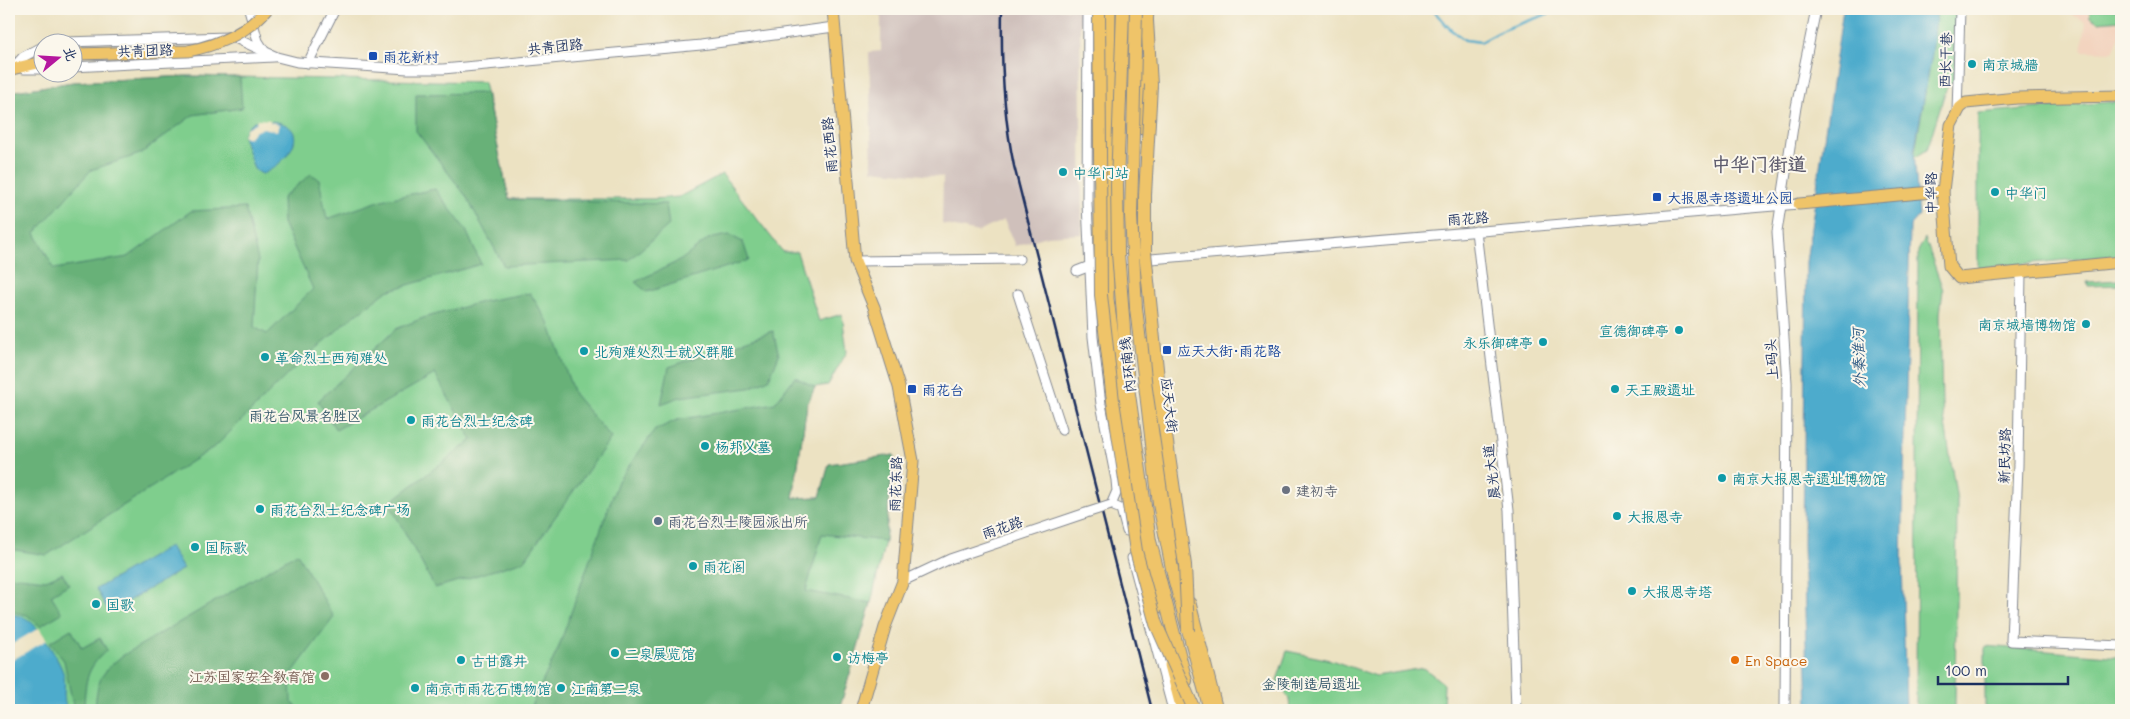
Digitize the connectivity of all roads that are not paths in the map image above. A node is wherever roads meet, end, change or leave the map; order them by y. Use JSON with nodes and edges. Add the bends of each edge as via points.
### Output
{"nodes":[{"id":1,"x":249,"y":9,"type":"edge"},
{"id":2,"x":267,"y":9,"type":"edge"},
{"id":3,"x":334,"y":9,"type":"edge"},
{"id":4,"x":832,"y":9,"type":"edge"},
{"id":5,"x":1088,"y":9,"type":"edge"},
{"id":6,"x":1099,"y":9,"type":"edge"},
{"id":7,"x":1110,"y":9,"type":"edge"},
{"id":8,"x":1123,"y":9,"type":"edge"},
{"id":9,"x":1136,"y":9,"type":"edge"},
{"id":10,"x":1816,"y":9,"type":"edge"},
{"id":11,"x":1960,"y":9,"type":"edge"},
{"id":12,"x":1148,"y":15,"type":"edge"},
{"id":13,"x":834,"y":27,"type":"junction"},
{"id":14,"x":82,"y":42,"type":"edge"},
{"id":15,"x":265,"y":52,"type":"junction"},
{"id":16,"x":32,"y":53,"type":"edge"},
{"id":17,"x":82,"y":54,"type":"edge"},
{"id":18,"x":9,"y":56,"type":"edge"},
{"id":19,"x":277,"y":57,"type":"junction"},
{"id":20,"x":308,"y":63,"type":"junction"},
{"id":21,"x":32,"y":64,"type":"edge"},
{"id":22,"x":82,"y":67,"type":"edge"},
{"id":23,"x":32,"y":69,"type":"edge"},
{"id":24,"x":10,"y":70,"type":"edge"},
{"id":25,"x":2121,"y":96,"type":"edge"},
{"id":26,"x":1957,"y":113,"type":"junction"},
{"id":27,"x":1943,"y":192,"type":"junction"},
{"id":28,"x":1800,"y":204,"type":"joint"},
{"id":29,"x":1780,"y":205,"type":"junction"},
{"id":30,"x":1476,"y":231,"type":"junction"},
{"id":31,"x":1018,"y":259,"type":"dead end"},
{"id":32,"x":1108,"y":259,"type":"junction"},
{"id":33,"x":1139,"y":260,"type":"junction"},
{"id":34,"x":855,"y":261,"type":"junction"},
{"id":35,"x":2121,"y":262,"type":"edge"},
{"id":36,"x":1089,"y":266,"type":"junction"},
{"id":37,"x":1077,"y":271,"type":"dead end"},
{"id":38,"x":2021,"y":272,"type":"junction"},
{"id":39,"x":1018,"y":294,"type":"dead end"},
{"id":40,"x":1062,"y":430,"type":"dead end"},
{"id":41,"x":1111,"y":505,"type":"junction"},
{"id":42,"x":903,"y":581,"type":"junction"},
{"id":43,"x":1188,"y":631,"type":"junction"},
{"id":44,"x":2121,"y":646,"type":"edge"},
{"id":45,"x":1190,"y":709,"type":"edge"},
{"id":46,"x":861,"y":710,"type":"edge"},
{"id":47,"x":1173,"y":710,"type":"edge"},
{"id":48,"x":1210,"y":710,"type":"edge"},
{"id":49,"x":1217,"y":710,"type":"edge"},
{"id":50,"x":1516,"y":710,"type":"edge"},
{"id":51,"x":1785,"y":710,"type":"edge"}],
"edges":[{"from":1,"to":15,"type":"street","via":[[258,41]]},
{"from":2,"to":17,"type":"main road","bridge":true,"via":[[244,30],[200,49]]},
{"from":3,"to":20,"type":"street"},
{"from":4,"to":13,"type":"main road","name":"雨花西路"},
{"from":5,"to":36,"type":"street"},
{"from":6,"to":45,"type":"highway","bridge":true,"via":[[1100,295],[1113,401],[1136,551],[1156,624]]},
{"from":7,"to":32,"type":"main road"},
{"from":8,"to":45,"type":"highway","name":"内环南线","bridge":true,"via":[[1117,186],[1118,253],[1128,387],[1150,541]]},
{"from":9,"to":43,"type":"highway","name":"内环南线","bridge":true,"via":[[1131,216],[1136,308],[1159,504]]},
{"from":10,"to":29,"type":"street","name":"上码头"},
{"from":11,"to":26,"type":"street","name":"西长干巷"},
{"from":12,"to":33,"type":"main road","name":"应天大街"},
{"from":12,"to":43,"type":"highway","bridge":true,"via":[[1151,85],[1145,252],[1160,397],[1185,564]]},
{"from":13,"to":20,"type":"street","name":"共青团路","via":[[701,45],[491,66],[408,69]]},
{"from":13,"to":34,"type":"main road","name":"雨花西路"},
{"from":14,"to":15,"type":"street","name":"共青团路","via":[[228,37]]},
{"from":15,"to":19,"type":"street","name":"共青团路"},
{"from":16,"to":24,"type":"street"},
{"from":18,"to":24,"type":"street"},
{"from":19,"to":20,"type":"street","name":"共青团路"},
{"from":19,"to":22,"type":"street","name":"共青团路"},
{"from":21,"to":24,"type":"main road"},
{"from":23,"to":24,"type":"street"},
{"from":25,"to":26,"type":"main road","via":[[1973,101],[1963,105]]},
{"from":26,"to":27,"type":"main road","name":"中华路","via":[[1948,136]]},
{"from":27,"to":28,"type":"main road"},
{"from":27,"to":38,"type":"main road","name":"中华路","via":[[1947,254],[1953,272],[1959,278]]},
{"from":28,"to":29,"type":"street","name":"雨花路"},
{"from":29,"to":30,"type":"street","name":"雨花路"},
{"from":29,"to":51,"type":"street","name":"上码头","via":[[1778,261],[1787,383]]},
{"from":30,"to":33,"type":"street","name":"雨花路"},
{"from":30,"to":50,"type":"street","name":"晨光大道","via":[[1509,510]]},
{"from":31,"to":34,"type":"street"},
{"from":32,"to":33,"type":"street","name":"雨花路"},
{"from":32,"to":36,"type":"street"},
{"from":32,"to":45,"type":"main road","via":[[1108,299],[1135,498],[1161,629]]},
{"from":33,"to":49,"type":"main road","name":"应天大街","via":[[1152,393],[1177,555]]},
{"from":34,"to":42,"type":"main road","name":"雨花东路","via":[[899,387],[913,461]]},
{"from":35,"to":38,"type":"main road","name":"中华路"},
{"from":36,"to":37,"type":"street"},
{"from":36,"to":41,"type":"street","via":[[1101,404],[1116,480],[1117,491]]},
{"from":38,"to":44,"type":"street","name":"新民坊路","via":[[2011,641]]},
{"from":39,"to":40,"type":"street"},
{"from":41,"to":42,"type":"street","name":"雨花路","bridge":true,"via":[[950,559]]},
{"from":41,"to":47,"type":"street","via":[[1121,509],[1125,521],[1139,587]]},
{"from":42,"to":46,"type":"main road","name":"雨花东路","via":[[885,627]]},
{"from":43,"to":48,"type":"highway","name":"内环南线"}]}
